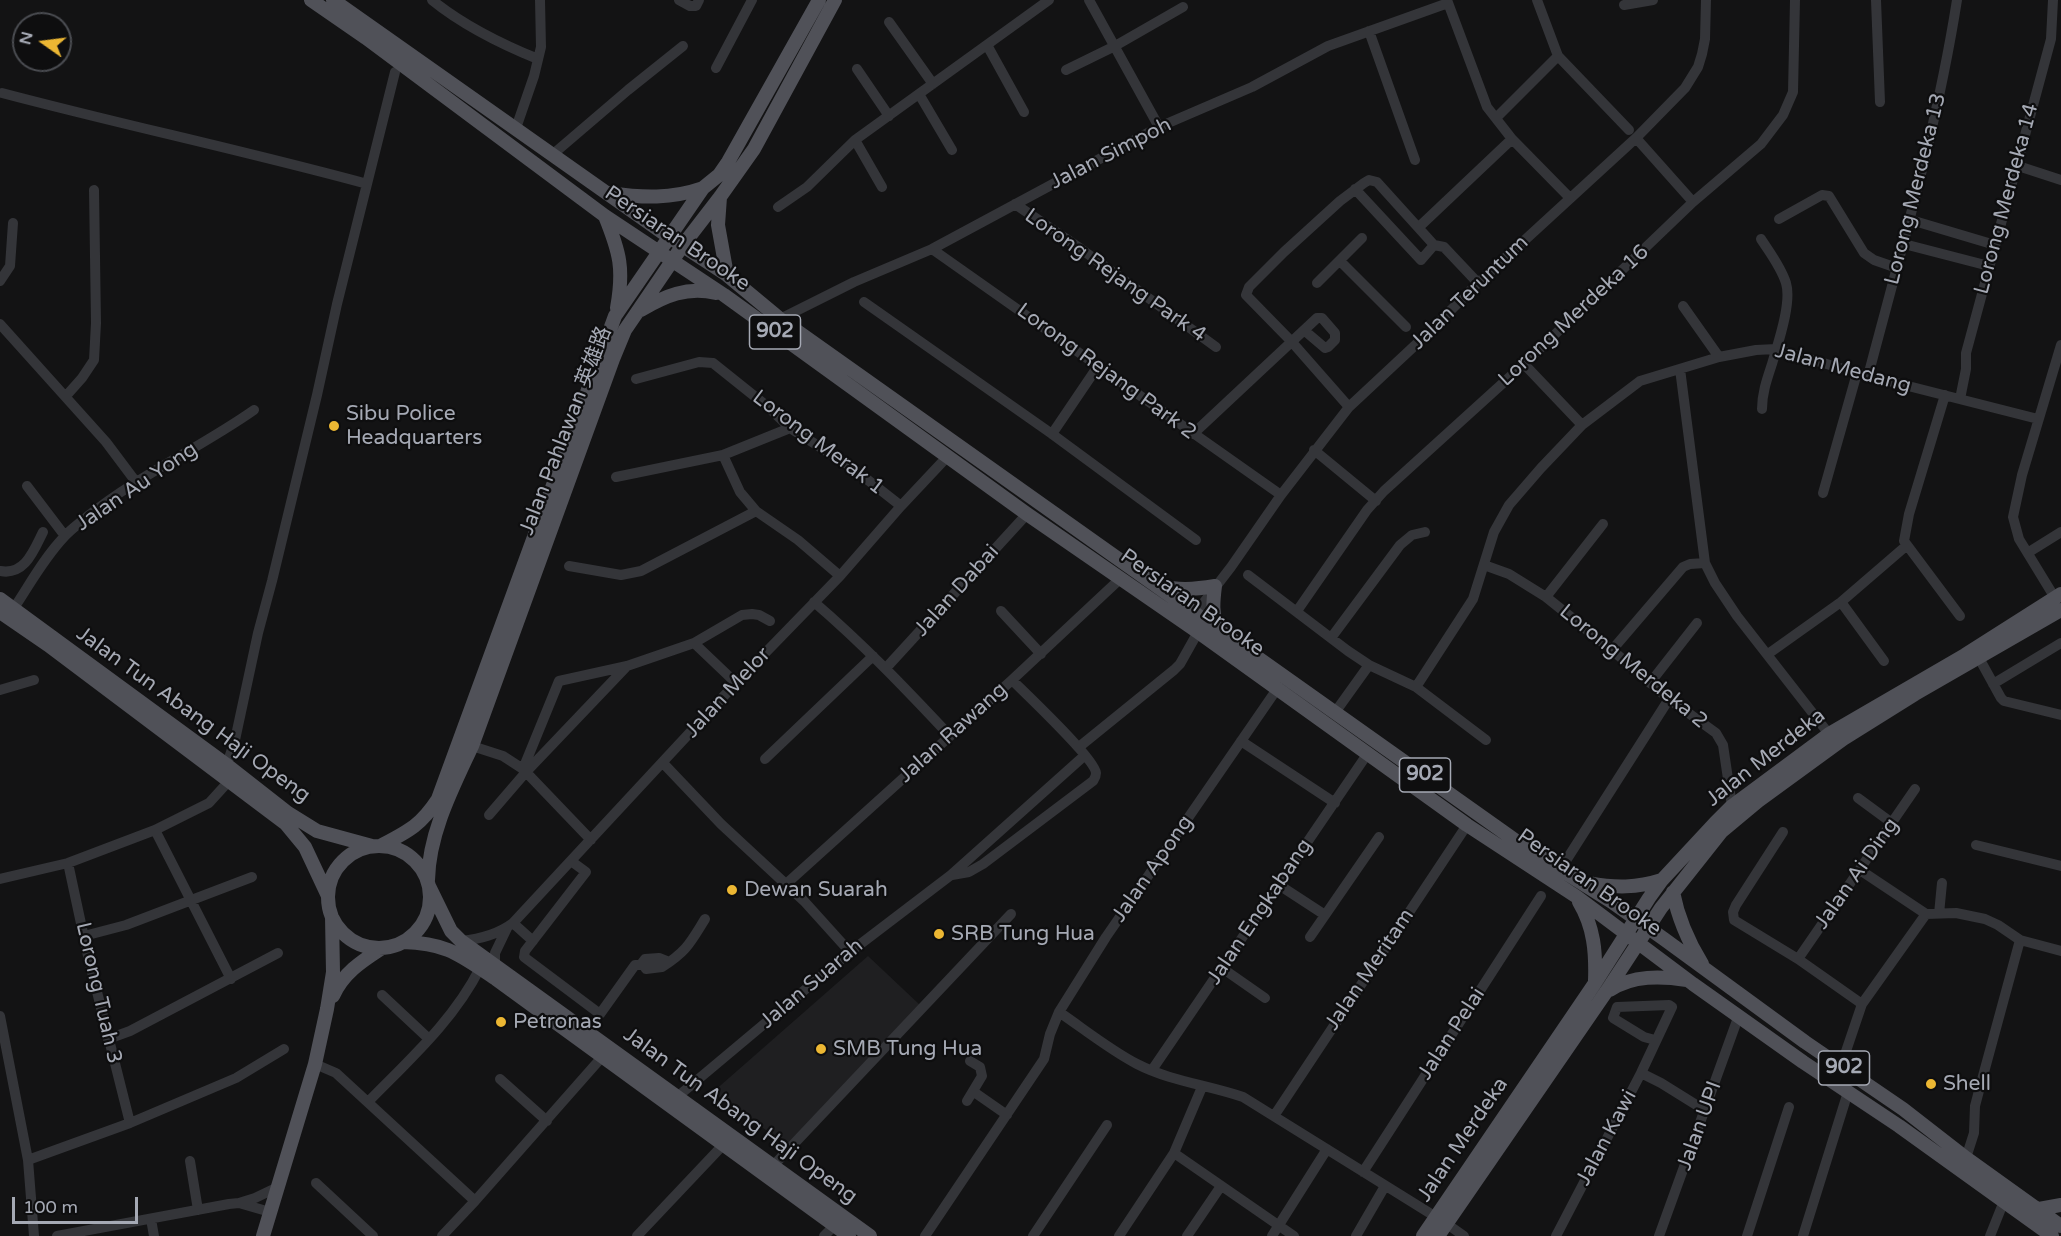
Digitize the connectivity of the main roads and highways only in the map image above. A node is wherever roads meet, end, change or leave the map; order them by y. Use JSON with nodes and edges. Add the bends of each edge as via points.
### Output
{"nodes":[{"id":1,"x":311,"y":0,"type":"edge"},
{"id":2,"x":333,"y":0,"type":"edge"},
{"id":3,"x":835,"y":0,"type":"edge"},
{"id":4,"x":817,"y":1,"type":"edge"},
{"id":5,"x":352,"y":21,"type":"junction"},
{"id":6,"x":369,"y":32,"type":"junction"},
{"id":7,"x":703,"y":188,"type":"junction"},
{"id":8,"x":607,"y":193,"type":"junction"},
{"id":9,"x":720,"y":197,"type":"junction"},
{"id":10,"x":605,"y":216,"type":"junction"},
{"id":11,"x":669,"y":237,"type":"junction"},
{"id":12,"x":683,"y":245,"type":"junction"},
{"id":13,"x":658,"y":252,"type":"junction"},
{"id":14,"x":672,"y":261,"type":"junction"},
{"id":15,"x":727,"y":275,"type":"junction"},
{"id":16,"x":724,"y":296,"type":"junction"},
{"id":17,"x":638,"y":311,"type":"junction"},
{"id":18,"x":615,"y":316,"type":"junction"},
{"id":19,"x":1157,"y":585,"type":"junction"},
{"id":20,"x":0,"y":598,"type":"edge"},
{"id":21,"x":2059,"y":601,"type":"edge"},
{"id":22,"x":0,"y":612,"type":"edge"},
{"id":23,"x":1194,"y":623,"type":"junction"},
{"id":24,"x":1217,"y":628,"type":"junction"},
{"id":25,"x":226,"y":774,"type":"junction"},
{"id":26,"x":377,"y":845,"type":"junction"},
{"id":27,"x":1662,"y":880,"type":"junction"},
{"id":28,"x":1581,"y":882,"type":"junction"},
{"id":29,"x":428,"y":883,"type":"junction"},
{"id":30,"x":1673,"y":892,"type":"junction"},
{"id":31,"x":328,"y":896,"type":"junction"},
{"id":32,"x":1577,"y":897,"type":"junction"},
{"id":33,"x":332,"y":917,"type":"junction"},
{"id":34,"x":1635,"y":920,"type":"junction"},
{"id":35,"x":1648,"y":928,"type":"junction"},
{"id":36,"x":1626,"y":933,"type":"junction"},
{"id":37,"x":403,"y":942,"type":"junction"},
{"id":38,"x":1639,"y":942,"type":"junction"},
{"id":39,"x":382,"y":948,"type":"junction"},
{"id":40,"x":1706,"y":972,"type":"junction"},
{"id":41,"x":1689,"y":981,"type":"junction"},
{"id":42,"x":1601,"y":988,"type":"junction"},
{"id":43,"x":327,"y":1009,"type":"junction"},
{"id":44,"x":2061,"y":1205,"type":"edge"},
{"id":45,"x":2038,"y":1209,"type":"junction"},
{"id":46,"x":1441,"y":1220,"type":"junction"},
{"id":47,"x":2061,"y":1226,"type":"edge"},
{"id":48,"x":262,"y":1236,"type":"edge"},
{"id":49,"x":849,"y":1236,"type":"edge"},
{"id":50,"x":870,"y":1236,"type":"edge"},
{"id":51,"x":1423,"y":1236,"type":"edge"},
{"id":52,"x":1438,"y":1236,"type":"edge"},
{"id":53,"x":2052,"y":1236,"type":"edge"}],
"edges":[{"from":1,"to":5,"type":"main road","name":"Persiaran Brooke","number":"902"},
{"from":2,"to":5,"type":"main road","name":"Persiaran Brooke","number":"902"},
{"from":3,"to":9,"type":"main road","name":"Jalan Pahlawan 英雄路","via":[[754,149]]},
{"from":4,"to":7,"type":"main road","name":"Jalan Pahlawan 英雄路","via":[[728,162]]},
{"from":5,"to":6,"type":"main road","name":"Persiaran Brooke","number":"902"},
{"from":6,"to":8,"type":"main road","name":"Persiaran Brooke","number":"902"},
{"from":6,"to":10,"type":"main road","name":"Persiaran Brooke","number":"902"},
{"from":7,"to":8,"type":"main road","via":[[663,198]]},
{"from":7,"to":11,"type":"main road","name":"Jalan Pahlawan 英雄路"},
{"from":8,"to":11,"type":"main road","name":"Persiaran Brooke","number":"902"},
{"from":9,"to":12,"type":"main road","name":"Jalan Pahlawan 英雄路"},
{"from":9,"to":15,"type":"main road","via":[[718,225]]},
{"from":10,"to":13,"type":"main road","name":"Persiaran Brooke","number":"902"},
{"from":10,"to":18,"type":"main road","via":[[618,248],[621,270]]},
{"from":11,"to":12,"type":"main road","name":"Persiaran Brooke","number":"902"},
{"from":11,"to":13,"type":"main road","name":"Jalan Pahlawan 英雄路"},
{"from":12,"to":14,"type":"main road","name":"Jalan Pahlawan 英雄路"},
{"from":12,"to":15,"type":"main road","name":"Persiaran Brooke","number":"902"},
{"from":13,"to":14,"type":"main road","name":"Persiaran Brooke","number":"902"},
{"from":13,"to":18,"type":"main road","name":"Jalan Pahlawan 英雄路"},
{"from":14,"to":16,"type":"main road","name":"Persiaran Brooke","number":"902"},
{"from":14,"to":17,"type":"main road","name":"Jalan Pahlawan 英雄路"},
{"from":15,"to":19,"type":"main road","name":"Persiaran Brooke","number":"902","via":[[780,319]]},
{"from":16,"to":17,"type":"main road","via":[[690,290],[659,299]]},
{"from":16,"to":23,"type":"main road","name":"Persiaran Brooke","number":"902","via":[[1120,579]]},
{"from":17,"to":29,"type":"main road","name":"Jalan Pahlawan 英雄路","via":[[613,359],[472,746],[448,798],[428,861]]},
{"from":18,"to":26,"type":"main road","name":"Jalan Pahlawan 英雄路","via":[[438,799],[409,832]]},
{"from":19,"to":23,"type":"main road","name":"Persiaran Brooke","number":"902"},
{"from":19,"to":24,"type":"main road","via":[[1171,589],[1215,586],[1212,615]]},
{"from":20,"to":25,"type":"main road","name":"Jalan Tun Abang Haji Openg"},
{"from":21,"to":27,"type":"main road","name":"Jalan Merdeka","via":[[1829,734],[1732,806]]},
{"from":21,"to":30,"type":"main road","name":"Jalan Merdeka","via":[[1979,658],[1843,739],[1758,801],[1722,831]]},
{"from":22,"to":25,"type":"main road","name":"Jalan Tun Abang Haji Openg"},
{"from":23,"to":24,"type":"main road","name":"Persiaran Brooke","number":"902"},
{"from":23,"to":32,"type":"main road","name":"Persiaran Brooke","number":"902","via":[[1277,689],[1467,825]]},
{"from":24,"to":28,"type":"main road","name":"Persiaran Brooke","number":"902"},
{"from":25,"to":26,"type":"main road","name":"Jalan Tun Abang Haji Openg","via":[[317,831]]},
{"from":25,"to":31,"type":"main road","name":"Jalan Tun Abang Haji Openg","via":[[286,824],[305,847]]},
{"from":26,"to":29,"type":"main road","via":[[397,848],[410,856],[421,867]]},
{"from":26,"to":31,"type":"main road","via":[[358,850],[336,868]]},
{"from":27,"to":28,"type":"main road","via":[[1628,888]]},
{"from":27,"to":34,"type":"main road","name":"Jalan Merdeka"},
{"from":28,"to":34,"type":"main road","name":"Persiaran Brooke","number":"902"},
{"from":29,"to":37,"type":"main road","via":[[430,902],[426,918]]},
{"from":29,"to":50,"type":"main road","name":"Jalan Tun Abang Haji Openg","via":[[461,941]]},
{"from":30,"to":35,"type":"main road","name":"Jalan Merdeka"},
{"from":30,"to":40,"type":"main road","via":[[1687,939]]},
{"from":31,"to":33,"type":"main road"},
{"from":32,"to":36,"type":"main road","name":"Persiaran Brooke","number":"902"},
{"from":32,"to":42,"type":"main road","via":[[1591,925]]},
{"from":33,"to":39,"type":"main road","via":[[352,940],[366,947]]},
{"from":33,"to":43,"type":"main road","via":[[333,972]]},
{"from":34,"to":35,"type":"main road","name":"Persiaran Brooke","number":"902"},
{"from":34,"to":36,"type":"main road","name":"Jalan Merdeka"},
{"from":35,"to":38,"type":"main road","name":"Jalan Merdeka"},
{"from":35,"to":40,"type":"main road","name":"Persiaran Brooke","number":"902"},
{"from":36,"to":38,"type":"main road","name":"Persiaran Brooke","number":"902"},
{"from":36,"to":42,"type":"main road","name":"Jalan Merdeka"},
{"from":37,"to":39,"type":"main road"},
{"from":37,"to":49,"type":"main road","name":"Jalan Tun Abang Haji Openg","via":[[422,942],[454,951]]},
{"from":38,"to":41,"type":"main road","name":"Persiaran Brooke","number":"902"},
{"from":38,"to":42,"type":"main road","name":"Jalan Merdeka"},
{"from":39,"to":43,"type":"main road","via":[[349,971]]},
{"from":40,"to":45,"type":"main road","name":"Persiaran Brooke","number":"902"},
{"from":41,"to":42,"type":"main road","via":[[1634,979]]},
{"from":41,"to":53,"type":"main road","name":"Persiaran Brooke","number":"902"},
{"from":42,"to":46,"type":"main road","name":"Jalan Merdeka"},
{"from":43,"to":48,"type":"main road","via":[[315,1064]]},
{"from":44,"to":45,"type":"main road"},
{"from":45,"to":47,"type":"main road","name":"Persiaran Brooke","number":"902"},
{"from":46,"to":51,"type":"main road","name":"Jalan Merdeka"},
{"from":46,"to":52,"type":"main road","name":"Jalan Merdeka"}]}
